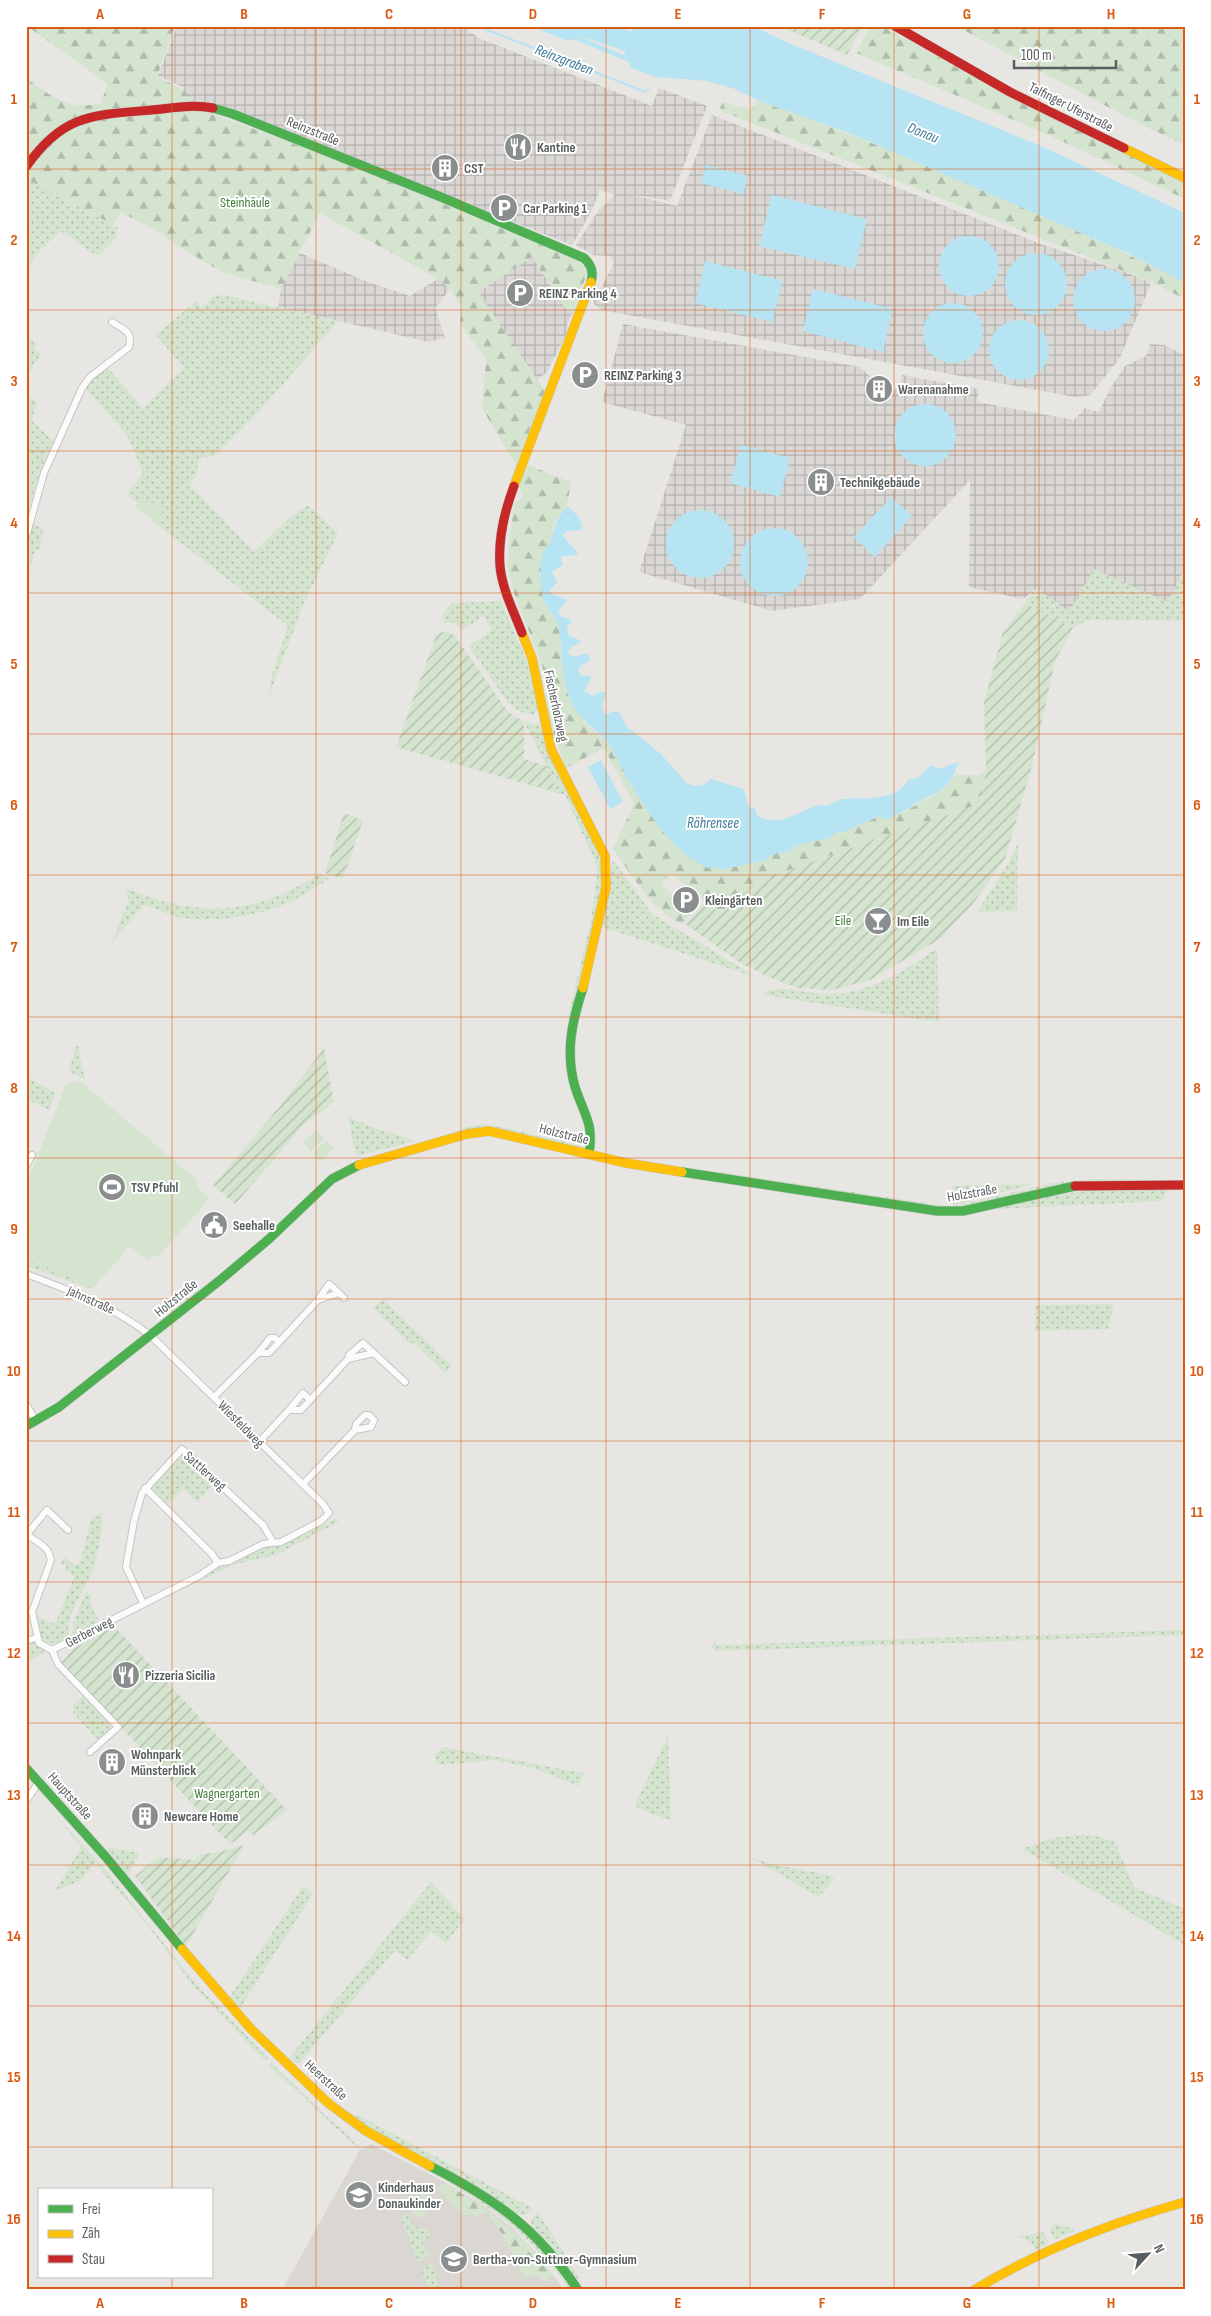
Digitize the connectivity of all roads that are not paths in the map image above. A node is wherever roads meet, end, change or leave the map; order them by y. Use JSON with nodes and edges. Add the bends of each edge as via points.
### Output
{"nodes":[{"id":1,"x":895,"y":26,"type":"edge"},
{"id":2,"x":26,"y":167,"type":"edge"},
{"id":3,"x":1185,"y":178,"type":"edge"},
{"id":4,"x":591,"y":265,"type":"joint"},
{"id":5,"x":112,"y":322,"type":"dead end"},
{"id":6,"x":26,"y":538,"type":"edge"},
{"id":7,"x":589,"y":1154,"type":"junction"},
{"id":8,"x":32,"y":1155,"type":"dead end"},
{"id":9,"x":26,"y":1166,"type":"edge"},
{"id":10,"x":1185,"y":1185,"type":"edge"},
{"id":11,"x":26,"y":1274,"type":"edge"},
{"id":12,"x":318,"y":1300,"type":"junction"},
{"id":13,"x":151,"y":1336,"type":"junction"},
{"id":14,"x":279,"y":1342,"type":"junction"},
{"id":15,"x":258,"y":1352,"type":"junction"},
{"id":16,"x":374,"y":1353,"type":"junction"},
{"id":17,"x":348,"y":1359,"type":"junction"},
{"id":18,"x":405,"y":1382,"type":"dead end"},
{"id":19,"x":214,"y":1398,"type":"junction"},
{"id":20,"x":310,"y":1400,"type":"junction"},
{"id":21,"x":26,"y":1404,"type":"edge"},
{"id":22,"x":289,"y":1410,"type":"junction"},
{"id":23,"x":36,"y":1421,"type":"junction"},
{"id":24,"x":26,"y":1426,"type":"edge"},
{"id":25,"x":355,"y":1430,"type":"dead end"},
{"id":26,"x":258,"y":1442,"type":"junction"},
{"id":27,"x":303,"y":1484,"type":"junction"},
{"id":28,"x":145,"y":1488,"type":"junction"},
{"id":29,"x":329,"y":1513,"type":"joint"},
{"id":30,"x":68,"y":1530,"type":"dead end"},
{"id":31,"x":26,"y":1534,"type":"edge"},
{"id":32,"x":273,"y":1542,"type":"junction"},
{"id":33,"x":218,"y":1563,"type":"junction"},
{"id":34,"x":143,"y":1603,"type":"junction"},
{"id":35,"x":36,"y":1638,"type":"junction"},
{"id":36,"x":26,"y":1641,"type":"edge"},
{"id":37,"x":52,"y":1650,"type":"junction"},
{"id":38,"x":90,"y":1752,"type":"dead end"},
{"id":39,"x":26,"y":1768,"type":"edge"},
{"id":40,"x":40,"y":1782,"type":"junction"},
{"id":41,"x":26,"y":1801,"type":"edge"},
{"id":42,"x":94,"y":1843,"type":"joint"},
{"id":43,"x":1185,"y":2202,"type":"edge"},
{"id":44,"x":578,"y":2290,"type":"edge"},
{"id":45,"x":974,"y":2290,"type":"edge"}],
"edges":[{"from":1,"to":3,"type":"street","name":"Talfinger Uferstraße","via":[[1010,92]]},
{"from":2,"to":4,"type":"street","name":"Reinzstraße","via":[[53,134],[85,118],[177,107],[213,108],[486,216],[584,258]]},
{"from":4,"to":7,"type":"street","name":"Fischerholzweg","via":[[593,275],[581,310],[510,497],[502,534],[500,567],[532,658],[551,749],[605,856],[606,887],[585,983],[574,1016],[569,1050],[575,1086],[592,1136]]},
{"from":5,"to":6,"type":"street","via":[[128,332],[130,347],[90,377],[82,388],[44,472]]},
{"from":7,"to":10,"type":"street","name":"Holzstraße","via":[[626,1163],[937,1211],[963,1211],[1071,1186]]},
{"from":7,"to":13,"type":"street","name":"Holzstraße","via":[[505,1133],[477,1132],[355,1166],[332,1179],[257,1250]]},
{"from":8,"to":9,"type":"street"},
{"from":11,"to":13,"type":"street","name":"Jahnstraße","via":[[97,1301],[129,1318]]},
{"from":12,"to":12,"type":"street","via":[[342,1296],[329,1284]]},
{"from":12,"to":14,"type":"street"},
{"from":13,"to":19,"type":"street","name":"Wiesfeldweg"},
{"from":13,"to":23,"type":"street","name":"Holzstraße"},
{"from":14,"to":15,"type":"street","via":[[270,1353]]},
{"from":14,"to":15,"type":"street","via":[[270,1338]]},
{"from":15,"to":19,"type":"street"},
{"from":16,"to":17,"type":"street"},
{"from":16,"to":17,"type":"street","via":[[361,1343]]},
{"from":16,"to":18,"type":"street"},
{"from":17,"to":20,"type":"street"},
{"from":19,"to":26,"type":"street","name":"Wiesfeldweg"},
{"from":20,"to":22,"type":"street","via":[[301,1410]]},
{"from":20,"to":22,"type":"street","via":[[303,1393]]},
{"from":21,"to":23,"type":"street"},
{"from":22,"to":26,"type":"street"},
{"from":23,"to":24,"type":"street","name":"Holzstraße"},
{"from":25,"to":27,"type":"street"},
{"from":26,"to":27,"type":"street","name":"Wiesfeldweg"},
{"from":27,"to":29,"type":"street","name":"Wiesfeldweg"},
{"from":28,"to":32,"type":"street","name":"Sattlerweg","via":[[182,1449],[263,1525]]},
{"from":28,"to":33,"type":"street"},
{"from":28,"to":34,"type":"street","via":[[134,1521],[126,1567]]},
{"from":29,"to":32,"type":"street","name":"Gerberweg","via":[[321,1521],[281,1542]]},
{"from":30,"to":31,"type":"street","via":[[47,1510]]},
{"from":31,"to":35,"type":"street","via":[[42,1545],[51,1560],[32,1612]]},
{"from":32,"to":33,"type":"street","name":"Gerberweg"},
{"from":33,"to":34,"type":"street","name":"Gerberweg","via":[[199,1576]]},
{"from":34,"to":37,"type":"street","name":"Gerberweg"},
{"from":35,"to":36,"type":"street"},
{"from":35,"to":37,"type":"street","name":"Gerberweg","via":[[42,1647]]},
{"from":37,"to":38,"type":"street","via":[[58,1664],[118,1727]]},
{"from":39,"to":40,"type":"street","name":"Hauptstraße"},
{"from":40,"to":41,"type":"street"},
{"from":40,"to":42,"type":"street","name":"Hauptstraße"},
{"from":42,"to":44,"type":"street","name":"Heerstraße","via":[[209,1983],[329,2103],[362,2128],[504,2209],[542,2242]]},
{"from":43,"to":45,"type":"street","via":[[1136,2215],[1058,2244]]}]}
